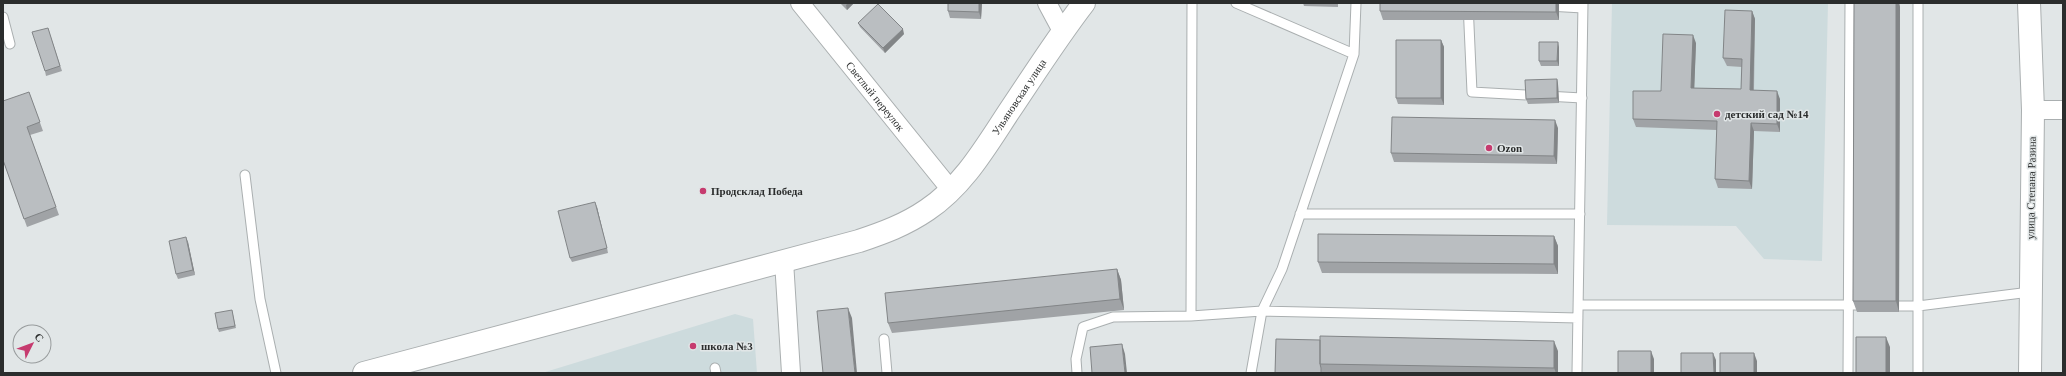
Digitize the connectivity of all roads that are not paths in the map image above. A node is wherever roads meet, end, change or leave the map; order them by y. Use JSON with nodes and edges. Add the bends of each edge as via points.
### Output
{"nodes":[{"id":1,"x":800,"y":3,"type":"edge"},
{"id":2,"x":1047,"y":3,"type":"edge"},
{"id":3,"x":1084,"y":3,"type":"edge"},
{"id":4,"x":1192,"y":3,"type":"edge"},
{"id":5,"x":1236,"y":3,"type":"edge"},
{"id":6,"x":1356,"y":3,"type":"edge"},
{"id":7,"x":1468,"y":3,"type":"edge"},
{"id":8,"x":1850,"y":3,"type":"edge"},
{"id":9,"x":1918,"y":3,"type":"edge"},
{"id":10,"x":2029,"y":3,"type":"edge"},
{"id":11,"x":1536,"y":6,"type":"edge"},
{"id":12,"x":1583,"y":6,"type":"edge"},
{"id":13,"x":3,"y":17,"type":"edge"},
{"id":14,"x":1062,"y":31,"type":"junction"},
{"id":15,"x":10,"y":44,"type":"dead end"},
{"id":16,"x":1354,"y":54,"type":"junction"},
{"id":17,"x":1582,"y":98,"type":"junction"},
{"id":18,"x":2033,"y":110,"type":"junction"},
{"id":19,"x":2063,"y":110,"type":"edge"},
{"id":20,"x":246,"y":175,"type":"dead end"},
{"id":21,"x":952,"y":190,"type":"junction"},
{"id":22,"x":1300,"y":214,"type":"junction"},
{"id":23,"x":1580,"y":214,"type":"junction"},
{"id":24,"x":784,"y":261,"type":"junction"},
{"id":25,"x":2030,"y":292,"type":"junction"},
{"id":26,"x":1579,"y":305,"type":"junction"},
{"id":27,"x":1847,"y":305,"type":"junction"},
{"id":28,"x":1918,"y":306,"type":"junction"},
{"id":29,"x":1262,"y":311,"type":"junction"},
{"id":30,"x":1191,"y":316,"type":"junction"},
{"id":31,"x":1578,"y":318,"type":"junction"},
{"id":32,"x":884,"y":339,"type":"dead end"},
{"id":33,"x":276,"y":373,"type":"edge"},
{"id":34,"x":364,"y":373,"type":"edge"},
{"id":35,"x":791,"y":373,"type":"edge"},
{"id":36,"x":887,"y":373,"type":"edge"},
{"id":37,"x":1077,"y":373,"type":"edge"},
{"id":38,"x":1251,"y":373,"type":"edge"},
{"id":39,"x":1577,"y":373,"type":"edge"},
{"id":40,"x":1848,"y":373,"type":"edge"},
{"id":41,"x":1918,"y":373,"type":"edge"},
{"id":42,"x":2030,"y":373,"type":"edge"}],
"edges":[{"from":1,"to":21,"type":"street","name":"Светлый переулок"},
{"from":2,"to":14,"type":"street"},
{"from":3,"to":14,"type":"street","name":"Ульяновская улица"},
{"from":4,"to":30,"type":"lane"},
{"from":5,"to":16,"type":"lane"},
{"from":6,"to":16,"type":"lane"},
{"from":7,"to":17,"type":"lane","via":[[1472,92]]},
{"from":8,"to":27,"type":"lane"},
{"from":9,"to":28,"type":"lane"},
{"from":10,"to":18,"type":"street","name":"улица Степана Разина"},
{"from":11,"to":12,"type":"lane"},
{"from":12,"to":17,"type":"lane"},
{"from":13,"to":15,"type":"lane"},
{"from":14,"to":21,"type":"street","name":"Ульяновская улица","via":[[976,160]]},
{"from":16,"to":22,"type":"lane"},
{"from":17,"to":23,"type":"lane"},
{"from":18,"to":19,"type":"street"},
{"from":18,"to":25,"type":"street","name":"улица Степана Разина"},
{"from":20,"to":33,"type":"lane","via":[[260,299]]},
{"from":21,"to":24,"type":"street","name":"Ульяновская улица","via":[[900,227]]},
{"from":22,"to":23,"type":"lane"},
{"from":22,"to":29,"type":"lane","via":[[1282,270]]},
{"from":23,"to":26,"type":"lane"},
{"from":24,"to":34,"type":"street","name":"Ульяновская улица"},
{"from":24,"to":35,"type":"street"},
{"from":25,"to":28,"type":"lane"},
{"from":25,"to":42,"type":"street","name":"улица Степана Разина"},
{"from":26,"to":27,"type":"lane"},
{"from":26,"to":31,"type":"lane"},
{"from":27,"to":28,"type":"lane"},
{"from":27,"to":40,"type":"lane"},
{"from":28,"to":41,"type":"lane"},
{"from":29,"to":30,"type":"lane"},
{"from":29,"to":31,"type":"lane"},
{"from":29,"to":38,"type":"lane"},
{"from":30,"to":37,"type":"lane","via":[[1113,318],[1083,327],[1076,359]]},
{"from":31,"to":39,"type":"lane"},
{"from":32,"to":36,"type":"lane"}]}
